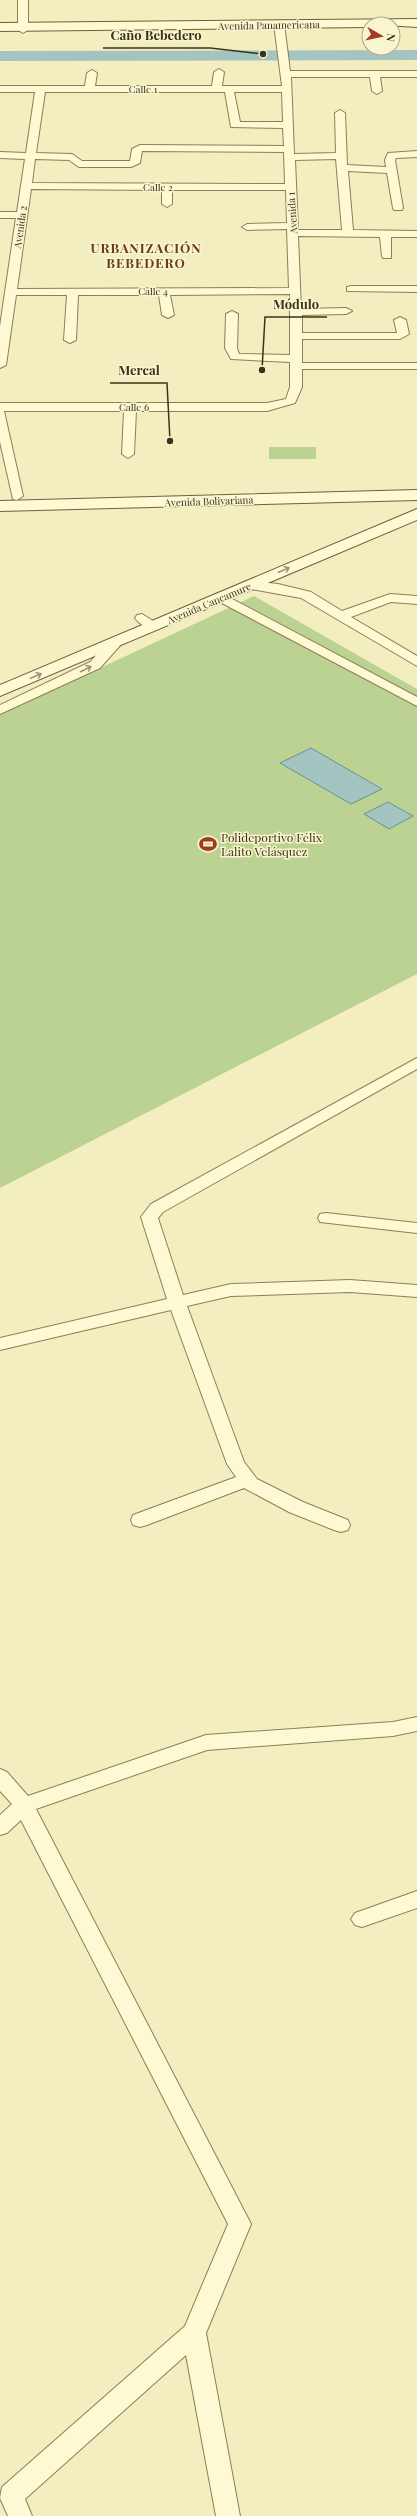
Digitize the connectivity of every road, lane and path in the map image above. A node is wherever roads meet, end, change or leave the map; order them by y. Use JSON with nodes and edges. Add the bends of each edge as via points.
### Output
{"nodes":[{"id":1,"x":23,"y":0,"type":"edge"},
{"id":2,"x":417,"y":24,"type":"edge"},
{"id":3,"x":401,"y":25,"type":"edge"},
{"id":4,"x":0,"y":26,"type":"edge"},
{"id":5,"x":279,"y":26,"type":"junction"},
{"id":6,"x":361,"y":27,"type":"edge"},
{"id":7,"x":23,"y":28,"type":"junction"},
{"id":8,"x":0,"y":30,"type":"edge"},
{"id":9,"x":219,"y":72,"type":"dead end"},
{"id":10,"x":92,"y":73,"type":"dead end"},
{"id":11,"x":286,"y":74,"type":"junction"},
{"id":12,"x":375,"y":74,"type":"junction"},
{"id":13,"x":417,"y":74,"type":"edge"},
{"id":14,"x":0,"y":89,"type":"edge"},
{"id":15,"x":40,"y":89,"type":"junction"},
{"id":16,"x":90,"y":89,"type":"junction"},
{"id":17,"x":217,"y":89,"type":"junction"},
{"id":18,"x":229,"y":89,"type":"junction"},
{"id":19,"x":286,"y":89,"type":"junction"},
{"id":20,"x":377,"y":91,"type":"dead end"},
{"id":21,"x":340,"y":113,"type":"dead end"},
{"id":22,"x":288,"y":125,"type":"junction"},
{"id":23,"x":289,"y":153,"type":"junction"},
{"id":24,"x":417,"y":154,"type":"edge"},
{"id":25,"x":0,"y":155,"type":"edge"},
{"id":26,"x":31,"y":156,"type":"junction"},
{"id":27,"x":342,"y":156,"type":"junction"},
{"id":28,"x":344,"y":168,"type":"junction"},
{"id":29,"x":391,"y":170,"type":"junction"},
{"id":30,"x":27,"y":186,"type":"junction"},
{"id":31,"x":167,"y":187,"type":"junction"},
{"id":32,"x":290,"y":187,"type":"junction"},
{"id":33,"x":167,"y":204,"type":"dead end"},
{"id":34,"x":398,"y":208,"type":"dead end"},
{"id":35,"x":0,"y":215,"type":"edge"},
{"id":36,"x":21,"y":215,"type":"junction"},
{"id":37,"x":358,"y":216,"type":"dead end"},
{"id":38,"x":247,"y":228,"type":"dead end"},
{"id":39,"x":293,"y":230,"type":"junction"},
{"id":40,"x":353,"y":234,"type":"junction"},
{"id":41,"x":385,"y":234,"type":"junction"},
{"id":42,"x":417,"y":234,"type":"edge"},
{"id":43,"x":387,"y":256,"type":"dead end"},
{"id":44,"x":351,"y":289,"type":"dead end"},
{"id":45,"x":417,"y":289,"type":"edge"},
{"id":46,"x":73,"y":291,"type":"junction"},
{"id":47,"x":164,"y":291,"type":"junction"},
{"id":48,"x":295,"y":291,"type":"junction"},
{"id":49,"x":7,"y":299,"type":"edge"},
{"id":50,"x":346,"y":311,"type":"dead end"},
{"id":51,"x":296,"y":312,"type":"junction"},
{"id":52,"x":232,"y":314,"type":"dead end"},
{"id":53,"x":168,"y":315,"type":"dead end"},
{"id":54,"x":400,"y":320,"type":"dead end"},
{"id":55,"x":295,"y":336,"type":"junction"},
{"id":56,"x":70,"y":340,"type":"dead end"},
{"id":57,"x":295,"y":362,"type":"junction"},
{"id":58,"x":0,"y":365,"type":"edge"},
{"id":59,"x":417,"y":366,"type":"edge"},
{"id":60,"x":291,"y":401,"type":"joint"},
{"id":61,"x":0,"y":407,"type":"edge"},
{"id":62,"x":130,"y":407,"type":"junction"},
{"id":63,"x":0,"y":413,"type":"edge"},
{"id":64,"x":128,"y":454,"type":"dead end"},
{"id":65,"x":417,"y":489,"type":"edge"},
{"id":66,"x":417,"y":495,"type":"edge"},
{"id":67,"x":17,"y":496,"type":"junction"},
{"id":68,"x":352,"y":497,"type":"junction"},
{"id":69,"x":417,"y":502,"type":"edge"},
{"id":70,"x":1,"y":503,"type":"edge"},
{"id":71,"x":31,"y":506,"type":"junction"},
{"id":72,"x":417,"y":514,"type":"edge"},
{"id":73,"x":376,"y":516,"type":"junction"},
{"id":74,"x":250,"y":585,"type":"junction"},
{"id":75,"x":222,"y":597,"type":"junction"},
{"id":76,"x":417,"y":600,"type":"edge"},
{"id":77,"x":340,"y":616,"type":"junction"},
{"id":78,"x":148,"y":622,"type":"junction"},
{"id":79,"x":117,"y":641,"type":"junction"},
{"id":80,"x":417,"y":662,"type":"edge"},
{"id":81,"x":0,"y":677,"type":"edge"},
{"id":82,"x":0,"y":691,"type":"edge"},
{"id":83,"x":417,"y":702,"type":"edge"},
{"id":84,"x":0,"y":710,"type":"edge"},
{"id":85,"x":417,"y":1063,"type":"edge"},
{"id":86,"x":326,"y":1218,"type":"dead end"},
{"id":87,"x":417,"y":1228,"type":"edge"},
{"id":88,"x":417,"y":1291,"type":"edge"},
{"id":89,"x":177,"y":1302,"type":"junction"},
{"id":90,"x":0,"y":1344,"type":"edge"},
{"id":91,"x":248,"y":1479,"type":"junction"},
{"id":92,"x":140,"y":1520,"type":"dead end"},
{"id":93,"x":341,"y":1525,"type":"dead end"},
{"id":94,"x":417,"y":1724,"type":"edge"},
{"id":95,"x":0,"y":1777,"type":"edge"},
{"id":96,"x":24,"y":1806,"type":"junction"},
{"id":97,"x":0,"y":1827,"type":"edge"},
{"id":98,"x":417,"y":1899,"type":"edge"},
{"id":99,"x":362,"y":1919,"type":"dead end"},
{"id":100,"x":194,"y":2333,"type":"junction"},
{"id":101,"x":20,"y":2516,"type":"edge"},
{"id":102,"x":228,"y":2516,"type":"edge"}],
"edges":[{"from":1,"to":7,"type":"street"},
{"from":2,"to":3,"type":"main road","name":"Avenida Panamericana"},
{"from":2,"to":5,"type":"main road","name":"Avenida Panamericana"},
{"from":4,"to":7,"type":"main road","name":"Avenida Panamericana"},
{"from":5,"to":6,"type":"main road","name":"Avenida Panamericana"},
{"from":5,"to":7,"type":"main road","name":"Avenida Panamericana"},
{"from":5,"to":11,"type":"street","name":"Avenida 1"},
{"from":7,"to":8,"type":"main road","name":"Avenida Panamericana"},
{"from":9,"to":17,"type":"street"},
{"from":10,"to":16,"type":"street"},
{"from":11,"to":12,"type":"street"},
{"from":11,"to":19,"type":"street","name":"Avenida 1"},
{"from":12,"to":13,"type":"street"},
{"from":12,"to":20,"type":"street"},
{"from":14,"to":15,"type":"street","name":"Calle 1"},
{"from":15,"to":16,"type":"street","name":"Calle 1"},
{"from":15,"to":26,"type":"street","name":"Avenida 2"},
{"from":16,"to":17,"type":"street","name":"Calle 1"},
{"from":17,"to":18,"type":"street","name":"Calle 1"},
{"from":18,"to":19,"type":"street","name":"Calle 1"},
{"from":18,"to":22,"type":"street","via":[[235,125]]},
{"from":19,"to":22,"type":"street","name":"Avenida 1"},
{"from":21,"to":27,"type":"street"},
{"from":22,"to":23,"type":"street","name":"Avenida 1"},
{"from":23,"to":26,"type":"street","via":[[140,148],[137,149],[134,163],[131,164],[80,164],[72,157]]},
{"from":23,"to":27,"type":"street"},
{"from":23,"to":32,"type":"street","name":"Avenida 1"},
{"from":24,"to":29,"type":"street","via":[[392,155]]},
{"from":25,"to":26,"type":"street"},
{"from":26,"to":30,"type":"street","name":"Avenida 2"},
{"from":27,"to":28,"type":"street"},
{"from":28,"to":29,"type":"street"},
{"from":28,"to":40,"type":"street"},
{"from":29,"to":34,"type":"street"},
{"from":30,"to":31,"type":"street","name":"Calle 2"},
{"from":30,"to":36,"type":"street","name":"Avenida 2"},
{"from":31,"to":32,"type":"street","name":"Calle 2"},
{"from":31,"to":33,"type":"street"},
{"from":32,"to":39,"type":"street","name":"Avenida 1"},
{"from":35,"to":36,"type":"street"},
{"from":36,"to":49,"type":"street","name":"Avenida 2"},
{"from":37,"to":40,"type":"street"},
{"from":38,"to":39,"type":"street"},
{"from":39,"to":40,"type":"street"},
{"from":39,"to":48,"type":"street","name":"Avenida 1"},
{"from":40,"to":41,"type":"street"},
{"from":41,"to":42,"type":"street"},
{"from":41,"to":43,"type":"street"},
{"from":44,"to":45,"type":"street"},
{"from":46,"to":47,"type":"street","name":"Calle 4"},
{"from":46,"to":49,"type":"street","name":"Calle 4"},
{"from":46,"to":56,"type":"street"},
{"from":47,"to":48,"type":"street","name":"Calle 4"},
{"from":47,"to":53,"type":"street"},
{"from":48,"to":51,"type":"street","name":"Avenida 1"},
{"from":49,"to":58,"type":"street","name":"Avenida 2"},
{"from":50,"to":51,"type":"street"},
{"from":51,"to":55,"type":"street","name":"Avenida 1"},
{"from":52,"to":57,"type":"street","via":[[231,348],[235,357]]},
{"from":54,"to":55,"type":"street","via":[[403,334],[400,336]]},
{"from":55,"to":57,"type":"street","name":"Avenida 1"},
{"from":57,"to":59,"type":"street"},
{"from":57,"to":60,"type":"street","name":"Avenida 1","via":[[296,387]]},
{"from":60,"to":62,"type":"street","name":"Calle 6","via":[[267,407]]},
{"from":61,"to":62,"type":"street","name":"Calle 6"},
{"from":62,"to":64,"type":"street"},
{"from":63,"to":67,"type":"street"},
{"from":65,"to":67,"type":"main road","name":"Avenida Bolivariana"},
{"from":66,"to":68,"type":"main road","name":"Avenida Bolivariana"},
{"from":67,"to":70,"type":"main road","name":"Avenida Bolivariana"},
{"from":67,"to":71,"type":"street"},
{"from":68,"to":71,"type":"main road","name":"Avenida Bolivariana"},
{"from":68,"to":73,"type":"main road","via":[[371,503]]},
{"from":69,"to":73,"type":"main road","name":"Avenida Cancamure"},
{"from":70,"to":71,"type":"main road","name":"Avenida Bolivariana"},
{"from":74,"to":72,"type":"main road","name":"Avenida Cancamure","one_way":true},
{"from":73,"to":78,"type":"main road","name":"Avenida Cancamure"},
{"from":74,"to":75,"type":"main road","name":"Avenida Cancamure"},
{"from":74,"to":77,"type":"street","via":[[306,595]]},
{"from":75,"to":78,"type":"main road","name":"Avenida Cancamure"},
{"from":75,"to":83,"type":"street"},
{"from":76,"to":77,"type":"street","via":[[390,598]]},
{"from":77,"to":80,"type":"street"},
{"from":78,"to":79,"type":"main road","name":"Avenida Cancamure"},
{"from":78,"to":81,"type":"main road","name":"Avenida Cancamure"},
{"from":82,"to":79,"type":"main road","name":"Avenida Cancamure","one_way":true},
{"from":84,"to":79,"type":"street","one_way":true,"via":[[95,665]]},
{"from":85,"to":89,"type":"street","via":[[157,1208],[149,1217]]},
{"from":86,"to":87,"type":"street"},
{"from":88,"to":89,"type":"street","via":[[350,1286],[258,1288],[231,1290]]},
{"from":89,"to":90,"type":"street"},
{"from":89,"to":91,"type":"street","via":[[236,1464]]},
{"from":91,"to":92,"type":"street"},
{"from":91,"to":93,"type":"street","via":[[252,1484],[296,1506]]},
{"from":94,"to":96,"type":"street","via":[[393,1729],[206,1743]]},
{"from":95,"to":96,"type":"street"},
{"from":96,"to":97,"type":"street"},
{"from":96,"to":100,"type":"street","via":[[240,2224]]},
{"from":98,"to":99,"type":"street"},
{"from":100,"to":101,"type":"street","via":[[10,2495]]},
{"from":100,"to":102,"type":"street"}]}
